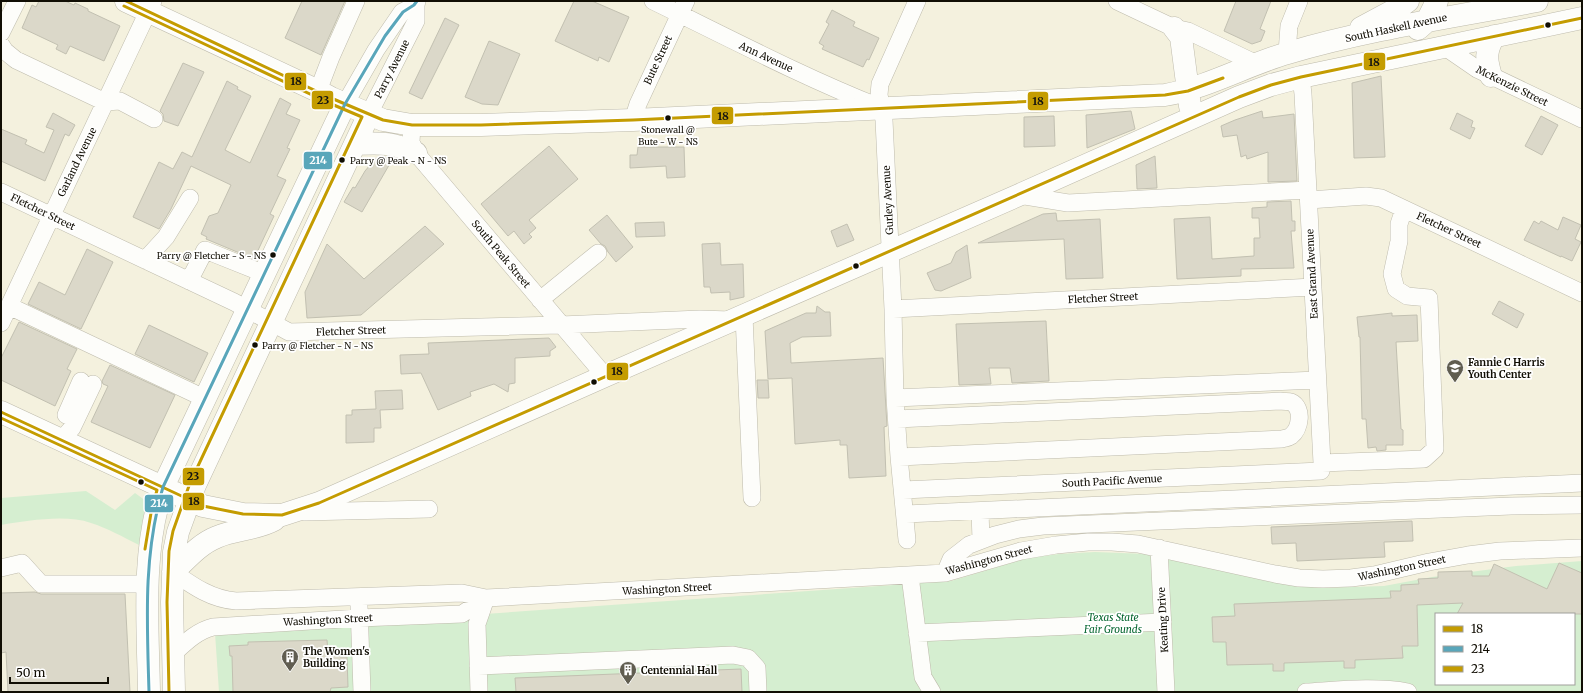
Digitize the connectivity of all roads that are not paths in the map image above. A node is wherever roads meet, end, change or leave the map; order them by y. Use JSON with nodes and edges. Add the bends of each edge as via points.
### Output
{"nodes":[{"id":1,"x":17,"y":1,"type":"edge"},
{"id":2,"x":126,"y":1,"type":"edge"},
{"id":3,"x":356,"y":1,"type":"edge"},
{"id":4,"x":653,"y":1,"type":"edge"},
{"id":5,"x":918,"y":1,"type":"edge"},
{"id":6,"x":1117,"y":1,"type":"edge"},
{"id":7,"x":1299,"y":1,"type":"edge"},
{"id":8,"x":1408,"y":1,"type":"edge"},
{"id":9,"x":1420,"y":1,"type":"edge"},
{"id":10,"x":1437,"y":1,"type":"edge"},
{"id":11,"x":1470,"y":1,"type":"edge"},
{"id":12,"x":1537,"y":1,"type":"edge"},
{"id":13,"x":416,"y":3,"type":"edge"},
{"id":14,"x":150,"y":6,"type":"edge"},
{"id":15,"x":683,"y":8,"type":"edge"},
{"id":16,"x":1490,"y":10,"type":"junction"},
{"id":17,"x":1582,"y":18,"type":"edge"},
{"id":18,"x":1427,"y":21,"type":"junction"},
{"id":19,"x":1174,"y":28,"type":"junction"},
{"id":20,"x":1,"y":33,"type":"edge"},
{"id":21,"x":1494,"y":36,"type":"junction"},
{"id":22,"x":1329,"y":42,"type":"junction"},
{"id":23,"x":1,"y":45,"type":"edge"},
{"id":24,"x":1445,"y":47,"type":"junction"},
{"id":25,"x":1287,"y":53,"type":"junction"},
{"id":26,"x":1369,"y":62,"type":"junction"},
{"id":27,"x":1257,"y":64,"type":"junction"},
{"id":28,"x":1491,"y":76,"type":"junction"},
{"id":29,"x":1301,"y":77,"type":"junction"},
{"id":30,"x":318,"y":91,"type":"junction"},
{"id":31,"x":1188,"y":91,"type":"junction"},
{"id":32,"x":106,"y":102,"type":"junction"},
{"id":33,"x":345,"y":104,"type":"junction"},
{"id":34,"x":882,"y":109,"type":"junction"},
{"id":35,"x":370,"y":114,"type":"junction"},
{"id":36,"x":1193,"y":118,"type":"junction"},
{"id":37,"x":154,"y":119,"type":"dead end"},
{"id":38,"x":1582,"y":119,"type":"edge"},
{"id":39,"x":632,"y":120,"type":"junction"},
{"id":40,"x":412,"y":125,"type":"junction"},
{"id":41,"x":355,"y":144,"type":"junction"},
{"id":42,"x":416,"y":153,"type":"junction"},
{"id":43,"x":1,"y":192,"type":"edge"},
{"id":44,"x":1308,"y":195,"type":"junction"},
{"id":45,"x":1019,"y":196,"type":"junction"},
{"id":46,"x":190,"y":198,"type":"dead end"},
{"id":47,"x":1404,"y":209,"type":"junction"},
{"id":48,"x":51,"y":216,"type":"junction"},
{"id":49,"x":890,"y":251,"type":"junction"},
{"id":50,"x":598,"y":253,"type":"dead end"},
{"id":51,"x":145,"y":260,"type":"junction"},
{"id":52,"x":265,"y":274,"type":"junction"},
{"id":53,"x":189,"y":281,"type":"junction"},
{"id":54,"x":1313,"y":287,"type":"junction"},
{"id":55,"x":1582,"y":293,"type":"edge"},
{"id":56,"x":540,"y":300,"type":"junction"},
{"id":57,"x":9,"y":306,"type":"junction"},
{"id":58,"x":893,"y":309,"type":"junction"},
{"id":59,"x":248,"y":310,"type":"junction"},
{"id":60,"x":739,"y":318,"type":"junction"},
{"id":61,"x":1,"y":323,"type":"edge"},
{"id":62,"x":271,"y":323,"type":"junction"},
{"id":63,"x":561,"y":325,"type":"junction"},
{"id":64,"x":605,"y":376,"type":"junction"},
{"id":65,"x":1317,"y":380,"type":"junction"},
{"id":66,"x":87,"y":382,"type":"dead end"},
{"id":67,"x":895,"y":398,"type":"junction"},
{"id":68,"x":206,"y":399,"type":"junction"},
{"id":69,"x":1,"y":412,"type":"edge"},
{"id":70,"x":1300,"y":418,"type":"junction"},
{"id":71,"x":1319,"y":418,"type":"junction"},
{"id":72,"x":897,"y":419,"type":"junction"},
{"id":73,"x":61,"y":440,"type":"junction"},
{"id":74,"x":899,"y":456,"type":"junction"},
{"id":75,"x":1321,"y":467,"type":"junction"},
{"id":76,"x":1582,"y":483,"type":"edge"},
{"id":77,"x":1509,"y":486,"type":"junction"},
{"id":78,"x":163,"y":487,"type":"junction"},
{"id":79,"x":752,"y":498,"type":"dead end"},
{"id":80,"x":189,"y":500,"type":"junction"},
{"id":81,"x":904,"y":503,"type":"junction"},
{"id":82,"x":1582,"y":505,"type":"edge"},
{"id":83,"x":1511,"y":506,"type":"junction"},
{"id":84,"x":429,"y":509,"type":"dead end"},
{"id":85,"x":980,"y":511,"type":"junction"},
{"id":86,"x":286,"y":514,"type":"junction"},
{"id":87,"x":907,"y":540,"type":"dead end"},
{"id":88,"x":982,"y":540,"type":"junction"},
{"id":89,"x":1159,"y":548,"type":"junction"},
{"id":90,"x":1582,"y":548,"type":"edge"},
{"id":91,"x":1,"y":568,"type":"edge"},
{"id":92,"x":173,"y":572,"type":"junction"},
{"id":93,"x":946,"y":573,"type":"junction"},
{"id":94,"x":910,"y":576,"type":"junction"},
{"id":95,"x":148,"y":584,"type":"junction"},
{"id":96,"x":359,"y":596,"type":"junction"},
{"id":97,"x":486,"y":598,"type":"junction"},
{"id":98,"x":359,"y":618,"type":"junction"},
{"id":99,"x":1164,"y":622,"type":"junction"},
{"id":100,"x":917,"y":633,"type":"junction"},
{"id":101,"x":174,"y":653,"type":"junction"},
{"id":102,"x":478,"y":666,"type":"junction"},
{"id":103,"x":149,"y":692,"type":"edge"},
{"id":104,"x":174,"y":692,"type":"edge"},
{"id":105,"x":362,"y":692,"type":"edge"},
{"id":106,"x":479,"y":692,"type":"edge"},
{"id":107,"x":758,"y":692,"type":"edge"},
{"id":108,"x":932,"y":692,"type":"edge"},
{"id":109,"x":1166,"y":692,"type":"edge"},
{"id":110,"x":1306,"y":692,"type":"edge"},
{"id":111,"x":1408,"y":692,"type":"edge"}],
"edges":[{"from":1,"to":20,"type":"street"},
{"from":2,"to":14,"type":"main road"},
{"from":3,"to":30,"type":"street","via":[[330,57]]},
{"from":4,"to":15,"type":"street","name":"Ann Avenue"},
{"from":5,"to":34,"type":"street","name":"Gurley Avenue","via":[[880,84]]},
{"from":6,"to":19,"type":"street"},
{"from":7,"to":25,"type":"street","via":[[1289,26]]},
{"from":8,"to":22,"type":"main road"},
{"from":9,"to":18,"type":"main road"},
{"from":10,"to":18,"type":"main road"},
{"from":11,"to":16,"type":"main road"},
{"from":12,"to":16,"type":"main road","name":"South Haskell Avenue"},
{"from":13,"to":33,"type":"street","name":"Parry Avenue","via":[[402,12],[376,50]]},
{"from":13,"to":35,"type":"street","name":"Parry Avenue","via":[[416,21]]},
{"from":14,"to":30,"type":"main road"},
{"from":14,"to":32,"type":"street","name":"Garland Avenue"},
{"from":15,"to":34,"type":"street","name":"Ann Avenue","via":[[693,22]]},
{"from":15,"to":39,"type":"street","name":"Bute Street"},
{"from":16,"to":18,"type":"main road","name":"South Haskell Avenue"},
{"from":17,"to":21,"type":"main road"},
{"from":18,"to":22,"type":"main road","name":"South Haskell Avenue"},
{"from":18,"to":24,"type":"main road"},
{"from":18,"to":26,"type":"main road","via":[[1405,40]]},
{"from":19,"to":27,"type":"street","via":[[1188,31]]},
{"from":19,"to":31,"type":"main road","via":[[1181,37]]},
{"from":21,"to":24,"type":"main road"},
{"from":21,"to":28,"type":"main road","via":[[1487,48],[1486,61]]},
{"from":22,"to":25,"type":"main road","name":"South Haskell Avenue"},
{"from":23,"to":32,"type":"street","via":[[4,51],[16,60]]},
{"from":24,"to":26,"type":"main road"},
{"from":24,"to":28,"type":"street","name":"McKenzie Street","via":[[1477,70]]},
{"from":25,"to":27,"type":"main road","name":"South Haskell Avenue"},
{"from":26,"to":29,"type":"main road"},
{"from":27,"to":31,"type":"main road","name":"South Haskell Avenue"},
{"from":28,"to":38,"type":"street","name":"McKenzie Street"},
{"from":29,"to":36,"type":"main road","via":[[1239,97]]},
{"from":29,"to":44,"type":"street","name":"East Grand Avenue"},
{"from":30,"to":33,"type":"main road"},
{"from":31,"to":34,"type":"main road","name":"South Haskell Avenue","via":[[1165,95]]},
{"from":31,"to":36,"type":"main road"},
{"from":32,"to":37,"type":"street","via":[[120,101]]},
{"from":32,"to":48,"type":"street","name":"Garland Avenue"},
{"from":33,"to":35,"type":"main road","name":"South Haskell Avenue"},
{"from":33,"to":52,"type":"main road","name":"Parry Avenue"},
{"from":34,"to":39,"type":"main road","name":"South Haskell Avenue"},
{"from":34,"to":49,"type":"street","name":"Gurley Avenue"},
{"from":35,"to":40,"type":"main road","name":"South Haskell Avenue","via":[[383,120]]},
{"from":35,"to":41,"type":"main road","name":"Parry Avenue"},
{"from":36,"to":45,"type":"main road"},
{"from":39,"to":40,"type":"main road","name":"South Haskell Avenue"},
{"from":40,"to":42,"type":"street","name":"South Peak Street","via":[[412,142]]},
{"from":41,"to":42,"type":"main road","via":[[385,143]]},
{"from":41,"to":62,"type":"main road","name":"Parry Avenue"},
{"from":42,"to":56,"type":"street","name":"South Peak Street"},
{"from":43,"to":48,"type":"street","name":"Fletcher Street"},
{"from":44,"to":45,"type":"street","name":"Fletcher Street","via":[[1068,203]]},
{"from":44,"to":47,"type":"street","name":"Fletcher Street","via":[[1381,198]]},
{"from":44,"to":54,"type":"street","name":"East Grand Avenue"},
{"from":45,"to":49,"type":"main road"},
{"from":46,"to":51,"type":"street","via":[[166,237]]},
{"from":47,"to":55,"type":"street","name":"Fletcher Street"},
{"from":47,"to":75,"type":"street","name":"South Pacific Avenue","via":[[1399,224],[1399,242],[1392,274],[1396,289],[1407,296],[1429,298],[1435,449],[1424,459]]},
{"from":48,"to":51,"type":"street","name":"Fletcher Street"},
{"from":48,"to":57,"type":"street","name":"Garland Avenue"},
{"from":49,"to":58,"type":"street","name":"Gurley Avenue"},
{"from":49,"to":60,"type":"main road"},
{"from":50,"to":56,"type":"street"},
{"from":51,"to":53,"type":"street","name":"Fletcher Street"},
{"from":52,"to":53,"type":"street","via":[[205,250]]},
{"from":52,"to":59,"type":"main road","name":"Parry Avenue"},
{"from":53,"to":59,"type":"street","name":"Fletcher Street"},
{"from":54,"to":58,"type":"street","name":"Fletcher Street"},
{"from":54,"to":65,"type":"street","name":"East Grand Avenue"},
{"from":56,"to":63,"type":"street","name":"South Peak Street"},
{"from":57,"to":61,"type":"street","name":"Garland Avenue"},
{"from":57,"to":68,"type":"street"},
{"from":58,"to":67,"type":"street","name":"Gurley Avenue"},
{"from":59,"to":62,"type":"street","name":"Fletcher Street"},
{"from":59,"to":68,"type":"main road","name":"Parry Avenue"},
{"from":60,"to":63,"type":"street","name":"Fletcher Street"},
{"from":60,"to":64,"type":"main road"},
{"from":60,"to":79,"type":"street"},
{"from":62,"to":63,"type":"street","name":"Fletcher Street","via":[[289,332]]},
{"from":62,"to":80,"type":"main road","name":"Parry Avenue"},
{"from":63,"to":64,"type":"street","name":"South Peak Street"},
{"from":64,"to":86,"type":"main road","via":[[319,503]]},
{"from":65,"to":67,"type":"street"},
{"from":65,"to":71,"type":"street","name":"East Grand Avenue"},
{"from":66,"to":73,"type":"street","via":[[72,428]]},
{"from":67,"to":72,"type":"street","name":"Gurley Avenue"},
{"from":68,"to":78,"type":"main road","name":"Parry Avenue"},
{"from":69,"to":73,"type":"main road"},
{"from":70,"to":71,"type":"street"},
{"from":70,"to":72,"type":"street","via":[[1297,408],[1291,402],[1281,401]]},
{"from":70,"to":74,"type":"street","via":[[1297,430],[1290,437],[1282,439]]},
{"from":71,"to":75,"type":"street","name":"East Grand Avenue"},
{"from":72,"to":74,"type":"street","name":"Gurley Avenue"},
{"from":73,"to":78,"type":"main road"},
{"from":74,"to":81,"type":"street","name":"Gurley Avenue"},
{"from":75,"to":81,"type":"street","name":"South Pacific Avenue"},
{"from":76,"to":77,"type":"street"},
{"from":77,"to":83,"type":"street"},
{"from":77,"to":85,"type":"street"},
{"from":78,"to":80,"type":"main road"},
{"from":78,"to":95,"type":"main road","name":"Parry Avenue","via":[[153,529]]},
{"from":80,"to":86,"type":"main road","via":[[222,511],[243,514]]},
{"from":80,"to":92,"type":"main road","name":"Parry Avenue","via":[[178,532]]},
{"from":81,"to":85,"type":"street"},
{"from":81,"to":87,"type":"street","name":"Gurley Avenue"},
{"from":82,"to":83,"type":"street"},
{"from":83,"to":88,"type":"street","via":[[1043,526],[1019,529]]},
{"from":84,"to":86,"type":"street"},
{"from":85,"to":88,"type":"street"},
{"from":86,"to":92,"type":"main road","via":[[265,524],[207,542]]},
{"from":88,"to":93,"type":"street","via":[[951,559]]},
{"from":89,"to":90,"type":"street","name":"Washington Street","via":[[1261,571],[1299,578],[1323,579],[1374,575],[1428,562],[1500,551]]},
{"from":89,"to":93,"type":"street","name":"Washington Street","via":[[1112,542],[1056,545],[1020,551]]},
{"from":89,"to":99,"type":"street","name":"Keating Drive"},
{"from":91,"to":95,"type":"street","via":[[22,563],[41,584]]},
{"from":92,"to":96,"type":"street","name":"Washington Street","via":[[212,596],[225,600]]},
{"from":92,"to":101,"type":"main road","name":"Parry Avenue"},
{"from":93,"to":94,"type":"street","name":"Washington Street"},
{"from":94,"to":97,"type":"street","name":"Washington Street"},
{"from":94,"to":100,"type":"street"},
{"from":95,"to":103,"type":"main road","name":"Parry Avenue"},
{"from":96,"to":97,"type":"street","name":"Washington Street","via":[[462,593]]},
{"from":96,"to":98,"type":"street"},
{"from":97,"to":98,"type":"street","name":"Washington Street","via":[[462,614]]},
{"from":97,"to":102,"type":"street","via":[[477,624]]},
{"from":98,"to":101,"type":"street","name":"Washington Street","via":[[213,627],[188,640]]},
{"from":98,"to":105,"type":"street"},
{"from":99,"to":100,"type":"street"},
{"from":99,"to":109,"type":"street","name":"Keating Drive"},
{"from":100,"to":108,"type":"street","via":[[922,677]]},
{"from":101,"to":104,"type":"main road","name":"Parry Avenue"},
{"from":102,"to":106,"type":"street"},
{"from":102,"to":107,"type":"street","via":[[733,655],[748,658],[757,668]]},
{"from":110,"to":111,"type":"street","via":[[1374,689]]}]}
